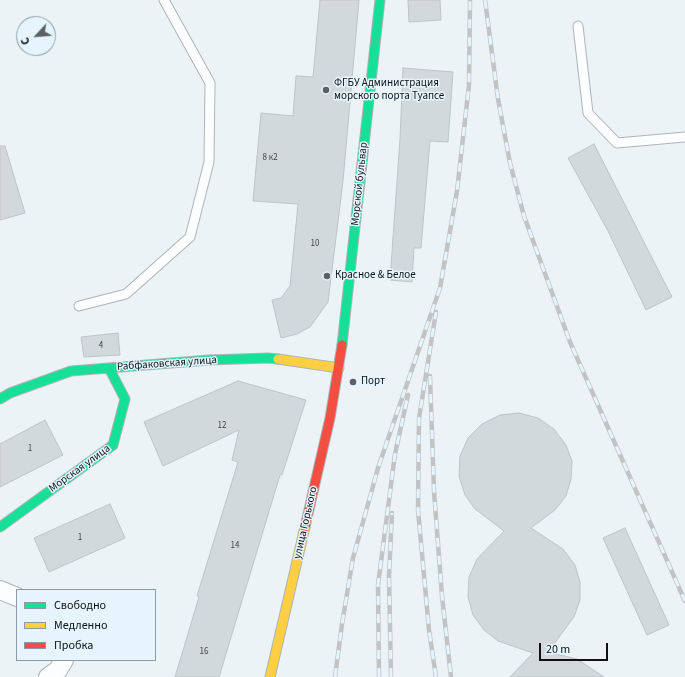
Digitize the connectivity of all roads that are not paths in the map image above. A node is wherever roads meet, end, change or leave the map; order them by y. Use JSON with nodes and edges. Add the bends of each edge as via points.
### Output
{"nodes":[{"id":1,"x":164,"y":0,"type":"edge"},
{"id":2,"x":380,"y":0,"type":"edge"},
{"id":3,"x":578,"y":26,"type":"dead end"},
{"id":4,"x":685,"y":137,"type":"edge"},
{"id":5,"x":79,"y":306,"type":"dead end"},
{"id":6,"x":109,"y":368,"type":"junction"},
{"id":7,"x":339,"y":368,"type":"junction"},
{"id":8,"x":0,"y":399,"type":"edge"},
{"id":9,"x":0,"y":527,"type":"edge"},
{"id":10,"x":0,"y":590,"type":"edge"},
{"id":11,"x":16,"y":597,"type":"edge"},
{"id":12,"x":63,"y":661,"type":"edge"},
{"id":13,"x":48,"y":677,"type":"edge"},
{"id":14,"x":270,"y":677,"type":"edge"}],
"edges":[{"from":1,"to":5,"type":"lane","via":[[210,83],[209,162],[190,237],[126,294]]},
{"from":2,"to":7,"type":"street","name":"Морской бульвар"},
{"from":3,"to":4,"type":"lane","via":[[588,113],[617,143]]},
{"from":6,"to":7,"type":"street","name":"Рабфаковская улица","via":[[268,358]]},
{"from":6,"to":8,"type":"street","name":"Рабфаковская улица","via":[[71,371]]},
{"from":6,"to":9,"type":"street","name":"Морская улица","via":[[125,399],[114,445]]},
{"from":7,"to":14,"type":"street","name":"улица Горького","via":[[330,418]]},
{"from":10,"to":11,"type":"street"},
{"from":12,"to":13,"type":"street","via":[[58,670]]}]}
